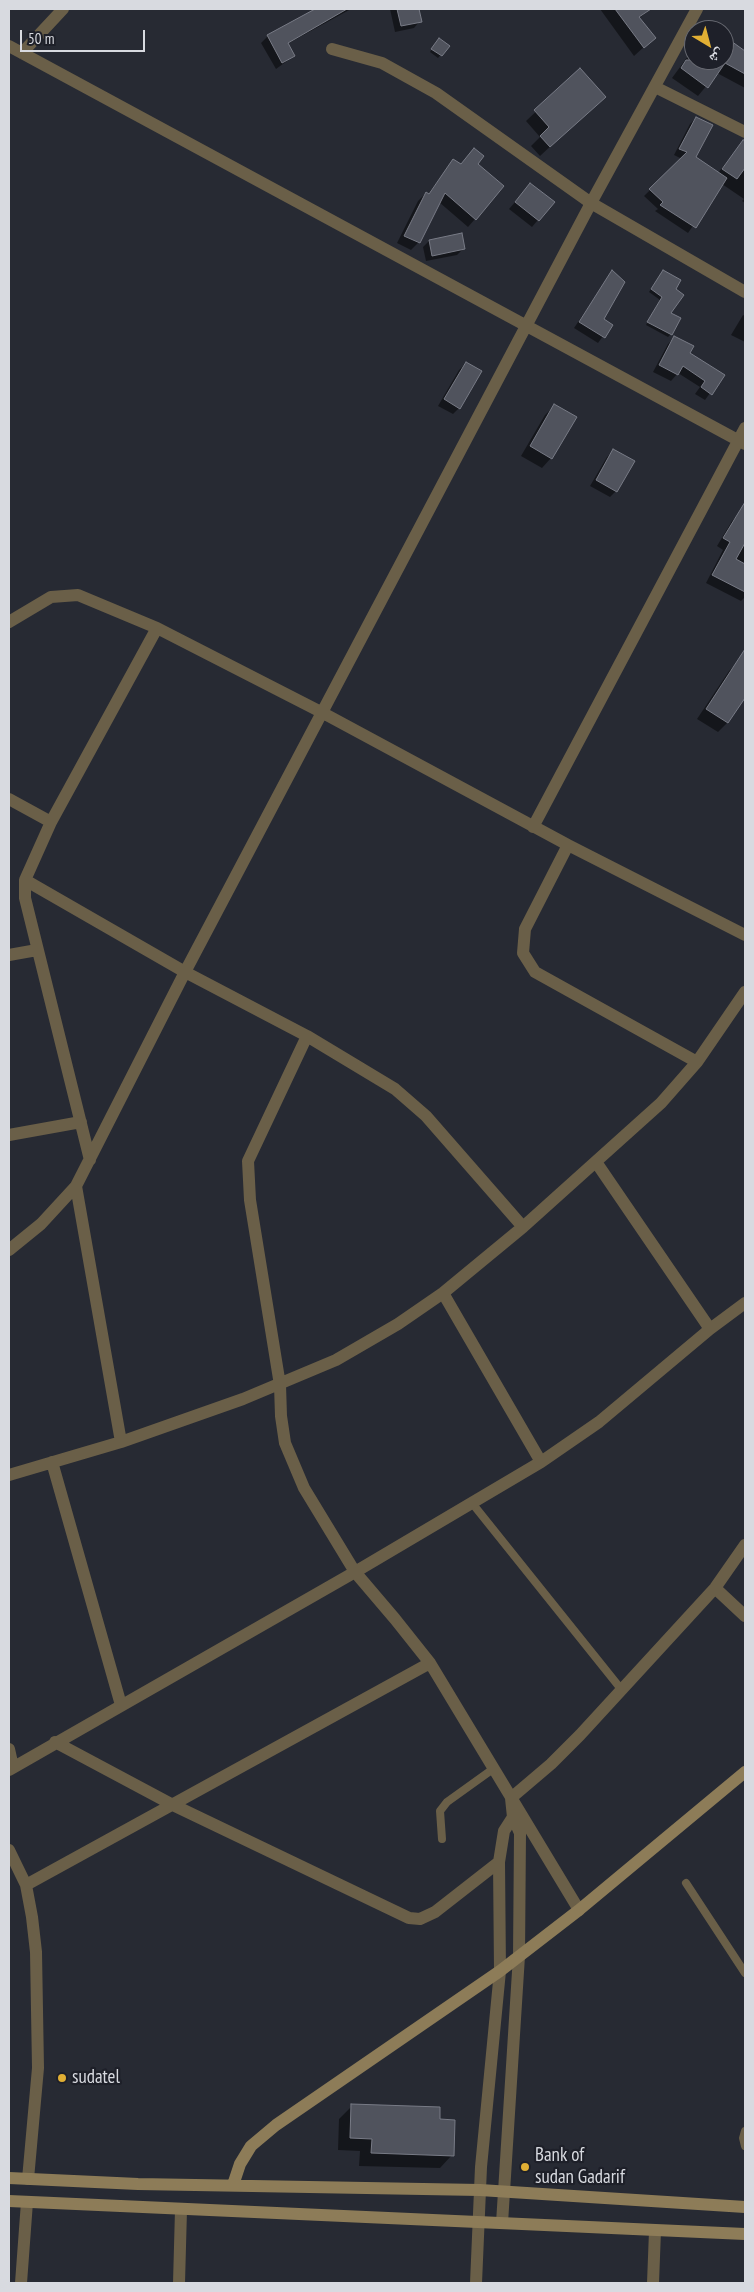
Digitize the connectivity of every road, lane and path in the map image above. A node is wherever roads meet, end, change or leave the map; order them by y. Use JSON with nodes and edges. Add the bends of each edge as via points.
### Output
{"nodes":[{"id":1,"x":63,"y":9,"type":"edge"},
{"id":2,"x":697,"y":9,"type":"edge"},
{"id":3,"x":9,"y":46,"type":"edge"},
{"id":4,"x":332,"y":49,"type":"dead end"},
{"id":5,"x":22,"y":53,"type":"junction"},
{"id":6,"x":655,"y":86,"type":"junction"},
{"id":7,"x":745,"y":132,"type":"edge"},
{"id":8,"x":592,"y":203,"type":"junction"},
{"id":9,"x":745,"y":292,"type":"edge"},
{"id":10,"x":528,"y":326,"type":"junction"},
{"id":11,"x":745,"y":428,"type":"edge"},
{"id":12,"x":742,"y":443,"type":"edge"},
{"id":13,"x":9,"y":622,"type":"edge"},
{"id":14,"x":157,"y":628,"type":"junction"},
{"id":15,"x":323,"y":713,"type":"junction"},
{"id":16,"x":9,"y":799,"type":"edge"},
{"id":17,"x":51,"y":822,"type":"junction"},
{"id":18,"x":534,"y":827,"type":"junction"},
{"id":19,"x":568,"y":845,"type":"junction"},
{"id":20,"x":25,"y":880,"type":"junction"},
{"id":21,"x":745,"y":935,"type":"edge"},
{"id":22,"x":37,"y":950,"type":"junction"},
{"id":23,"x":9,"y":955,"type":"edge"},
{"id":24,"x":185,"y":972,"type":"junction"},
{"id":25,"x":745,"y":992,"type":"edge"},
{"id":26,"x":307,"y":1036,"type":"junction"},
{"id":27,"x":697,"y":1062,"type":"junction"},
{"id":28,"x":80,"y":1122,"type":"junction"},
{"id":29,"x":9,"y":1135,"type":"edge"},
{"id":30,"x":90,"y":1160,"type":"junction"},
{"id":31,"x":596,"y":1162,"type":"junction"},
{"id":32,"x":76,"y":1186,"type":"junction"},
{"id":33,"x":522,"y":1226,"type":"junction"},
{"id":34,"x":9,"y":1250,"type":"edge"},
{"id":35,"x":443,"y":1293,"type":"junction"},
{"id":36,"x":745,"y":1303,"type":"edge"},
{"id":37,"x":710,"y":1329,"type":"junction"},
{"id":38,"x":280,"y":1385,"type":"junction"},
{"id":39,"x":121,"y":1442,"type":"junction"},
{"id":40,"x":52,"y":1462,"type":"junction"},
{"id":41,"x":541,"y":1462,"type":"junction"},
{"id":42,"x":9,"y":1475,"type":"edge"},
{"id":43,"x":472,"y":1503,"type":"junction"},
{"id":44,"x":745,"y":1545,"type":"edge"},
{"id":45,"x":355,"y":1572,"type":"junction"},
{"id":46,"x":715,"y":1588,"type":"junction"},
{"id":47,"x":745,"y":1616,"type":"edge"},
{"id":48,"x":430,"y":1663,"type":"junction"},
{"id":49,"x":621,"y":1689,"type":"junction"},
{"id":50,"x":121,"y":1704,"type":"junction"},
{"id":51,"x":55,"y":1742,"type":"junction"},
{"id":52,"x":9,"y":1749,"type":"edge"},
{"id":53,"x":11,"y":1768,"type":"edge"},
{"id":54,"x":494,"y":1769,"type":"junction"},
{"id":55,"x":745,"y":1772,"type":"edge"},
{"id":56,"x":511,"y":1798,"type":"junction"},
{"id":57,"x":172,"y":1805,"type":"junction"},
{"id":58,"x":513,"y":1817,"type":"junction"},
{"id":59,"x":442,"y":1839,"type":"dead end"},
{"id":60,"x":9,"y":1850,"type":"edge"},
{"id":61,"x":500,"y":1862,"type":"junction"},
{"id":62,"x":686,"y":1883,"type":"dead end"},
{"id":63,"x":26,"y":1885,"type":"junction"},
{"id":64,"x":579,"y":1910,"type":"junction"},
{"id":65,"x":519,"y":1956,"type":"junction"},
{"id":66,"x":500,"y":1971,"type":"junction"},
{"id":67,"x":745,"y":1973,"type":"edge"},
{"id":68,"x":745,"y":2130,"type":"edge"},
{"id":69,"x":745,"y":2146,"type":"edge"},
{"id":70,"x":9,"y":2178,"type":"edge"},
{"id":71,"x":28,"y":2179,"type":"junction"},
{"id":72,"x":233,"y":2185,"type":"junction"},
{"id":73,"x":480,"y":2190,"type":"junction"},
{"id":74,"x":504,"y":2193,"type":"junction"},
{"id":75,"x":9,"y":2202,"type":"edge"},
{"id":76,"x":27,"y":2202,"type":"junction"},
{"id":77,"x":745,"y":2206,"type":"edge"},
{"id":78,"x":181,"y":2210,"type":"junction"},
{"id":79,"x":478,"y":2222,"type":"junction"},
{"id":80,"x":502,"y":2223,"type":"junction"},
{"id":81,"x":655,"y":2230,"type":"junction"},
{"id":82,"x":745,"y":2234,"type":"edge"},
{"id":83,"x":9,"y":2282,"type":"edge"},
{"id":84,"x":21,"y":2283,"type":"edge"},
{"id":85,"x":179,"y":2283,"type":"edge"},
{"id":86,"x":476,"y":2283,"type":"edge"},
{"id":87,"x":653,"y":2283,"type":"edge"}],
"edges":[{"from":1,"to":5,"type":"street"},
{"from":2,"to":6,"type":"street"},
{"from":3,"to":5,"type":"street"},
{"from":4,"to":8,"type":"street","via":[[382,63],[436,93]]},
{"from":5,"to":10,"type":"street"},
{"from":6,"to":7,"type":"street"},
{"from":6,"to":8,"type":"street"},
{"from":8,"to":9,"type":"street"},
{"from":8,"to":10,"type":"street"},
{"from":10,"to":12,"type":"street"},
{"from":10,"to":15,"type":"street"},
{"from":11,"to":12,"type":"street"},
{"from":12,"to":18,"type":"street"},
{"from":13,"to":14,"type":"street","via":[[51,596],[78,595]]},
{"from":14,"to":15,"type":"street"},
{"from":14,"to":17,"type":"street"},
{"from":15,"to":18,"type":"street"},
{"from":15,"to":24,"type":"street"},
{"from":16,"to":17,"type":"street"},
{"from":17,"to":20,"type":"street"},
{"from":18,"to":19,"type":"street"},
{"from":19,"to":21,"type":"street"},
{"from":19,"to":27,"type":"street","via":[[525,929],[523,953],[535,972]]},
{"from":20,"to":22,"type":"street","via":[[25,898]]},
{"from":20,"to":24,"type":"street"},
{"from":22,"to":23,"type":"street"},
{"from":22,"to":28,"type":"street"},
{"from":24,"to":26,"type":"street"},
{"from":24,"to":30,"type":"street"},
{"from":25,"to":27,"type":"street"},
{"from":26,"to":33,"type":"street","via":[[394,1089],[426,1116]]},
{"from":26,"to":38,"type":"street","via":[[248,1161],[250,1200]]},
{"from":27,"to":31,"type":"street","via":[[661,1103]]},
{"from":28,"to":29,"type":"street"},
{"from":28,"to":30,"type":"street"},
{"from":30,"to":32,"type":"street"},
{"from":31,"to":33,"type":"street"},
{"from":31,"to":37,"type":"street"},
{"from":32,"to":34,"type":"street","via":[[41,1224]]},
{"from":32,"to":39,"type":"street"},
{"from":33,"to":35,"type":"street"},
{"from":35,"to":38,"type":"street","via":[[336,1360]]},
{"from":35,"to":41,"type":"street"},
{"from":36,"to":37,"type":"street"},
{"from":37,"to":41,"type":"street","via":[[599,1422]]},
{"from":38,"to":39,"type":"street"},
{"from":38,"to":45,"type":"street","via":[[285,1443],[304,1488]]},
{"from":39,"to":40,"type":"street"},
{"from":40,"to":42,"type":"street"},
{"from":40,"to":50,"type":"street"},
{"from":41,"to":43,"type":"street"},
{"from":43,"to":45,"type":"street"},
{"from":43,"to":49,"type":"lane"},
{"from":44,"to":46,"type":"street"},
{"from":45,"to":48,"type":"street"},
{"from":45,"to":50,"type":"street"},
{"from":46,"to":47,"type":"street"},
{"from":46,"to":49,"type":"street"},
{"from":48,"to":54,"type":"street"},
{"from":48,"to":57,"type":"street"},
{"from":49,"to":56,"type":"street","via":[[552,1764]]},
{"from":50,"to":51,"type":"street"},
{"from":51,"to":53,"type":"street"},
{"from":51,"to":57,"type":"street"},
{"from":52,"to":53,"type":"street"},
{"from":54,"to":56,"type":"street"},
{"from":54,"to":59,"type":"lane","via":[[447,1802],[440,1811]]},
{"from":55,"to":64,"type":"main road"},
{"from":56,"to":58,"type":"street"},
{"from":56,"to":64,"type":"street"},
{"from":57,"to":61,"type":"street","via":[[409,1918],[420,1919],[434,1912]]},
{"from":57,"to":63,"type":"street"},
{"from":58,"to":61,"type":"street","via":[[504,1831]]},
{"from":58,"to":65,"type":"street","via":[[520,1832]]},
{"from":60,"to":63,"type":"street"},
{"from":61,"to":66,"type":"street"},
{"from":62,"to":67,"type":"lane"},
{"from":63,"to":71,"type":"street","via":[[36,1952],[38,2068]]},
{"from":64,"to":65,"type":"main road"},
{"from":65,"to":66,"type":"main road"},
{"from":65,"to":74,"type":"street"},
{"from":66,"to":72,"type":"main road","via":[[276,2125],[251,2146]]},
{"from":66,"to":73,"type":"street"},
{"from":68,"to":69,"type":"lane"},
{"from":70,"to":71,"type":"main road"},
{"from":71,"to":72,"type":"main road"},
{"from":72,"to":73,"type":"main road"},
{"from":73,"to":74,"type":"main road"},
{"from":73,"to":79,"type":"street"},
{"from":74,"to":77,"type":"main road"},
{"from":74,"to":80,"type":"street"},
{"from":75,"to":76,"type":"main road"},
{"from":76,"to":78,"type":"main road"},
{"from":76,"to":84,"type":"street"},
{"from":78,"to":79,"type":"main road"},
{"from":78,"to":85,"type":"street"},
{"from":79,"to":80,"type":"main road"},
{"from":79,"to":86,"type":"street"},
{"from":80,"to":81,"type":"main road"},
{"from":81,"to":82,"type":"main road"},
{"from":81,"to":87,"type":"street"},
{"from":83,"to":84,"type":"street"}]}
